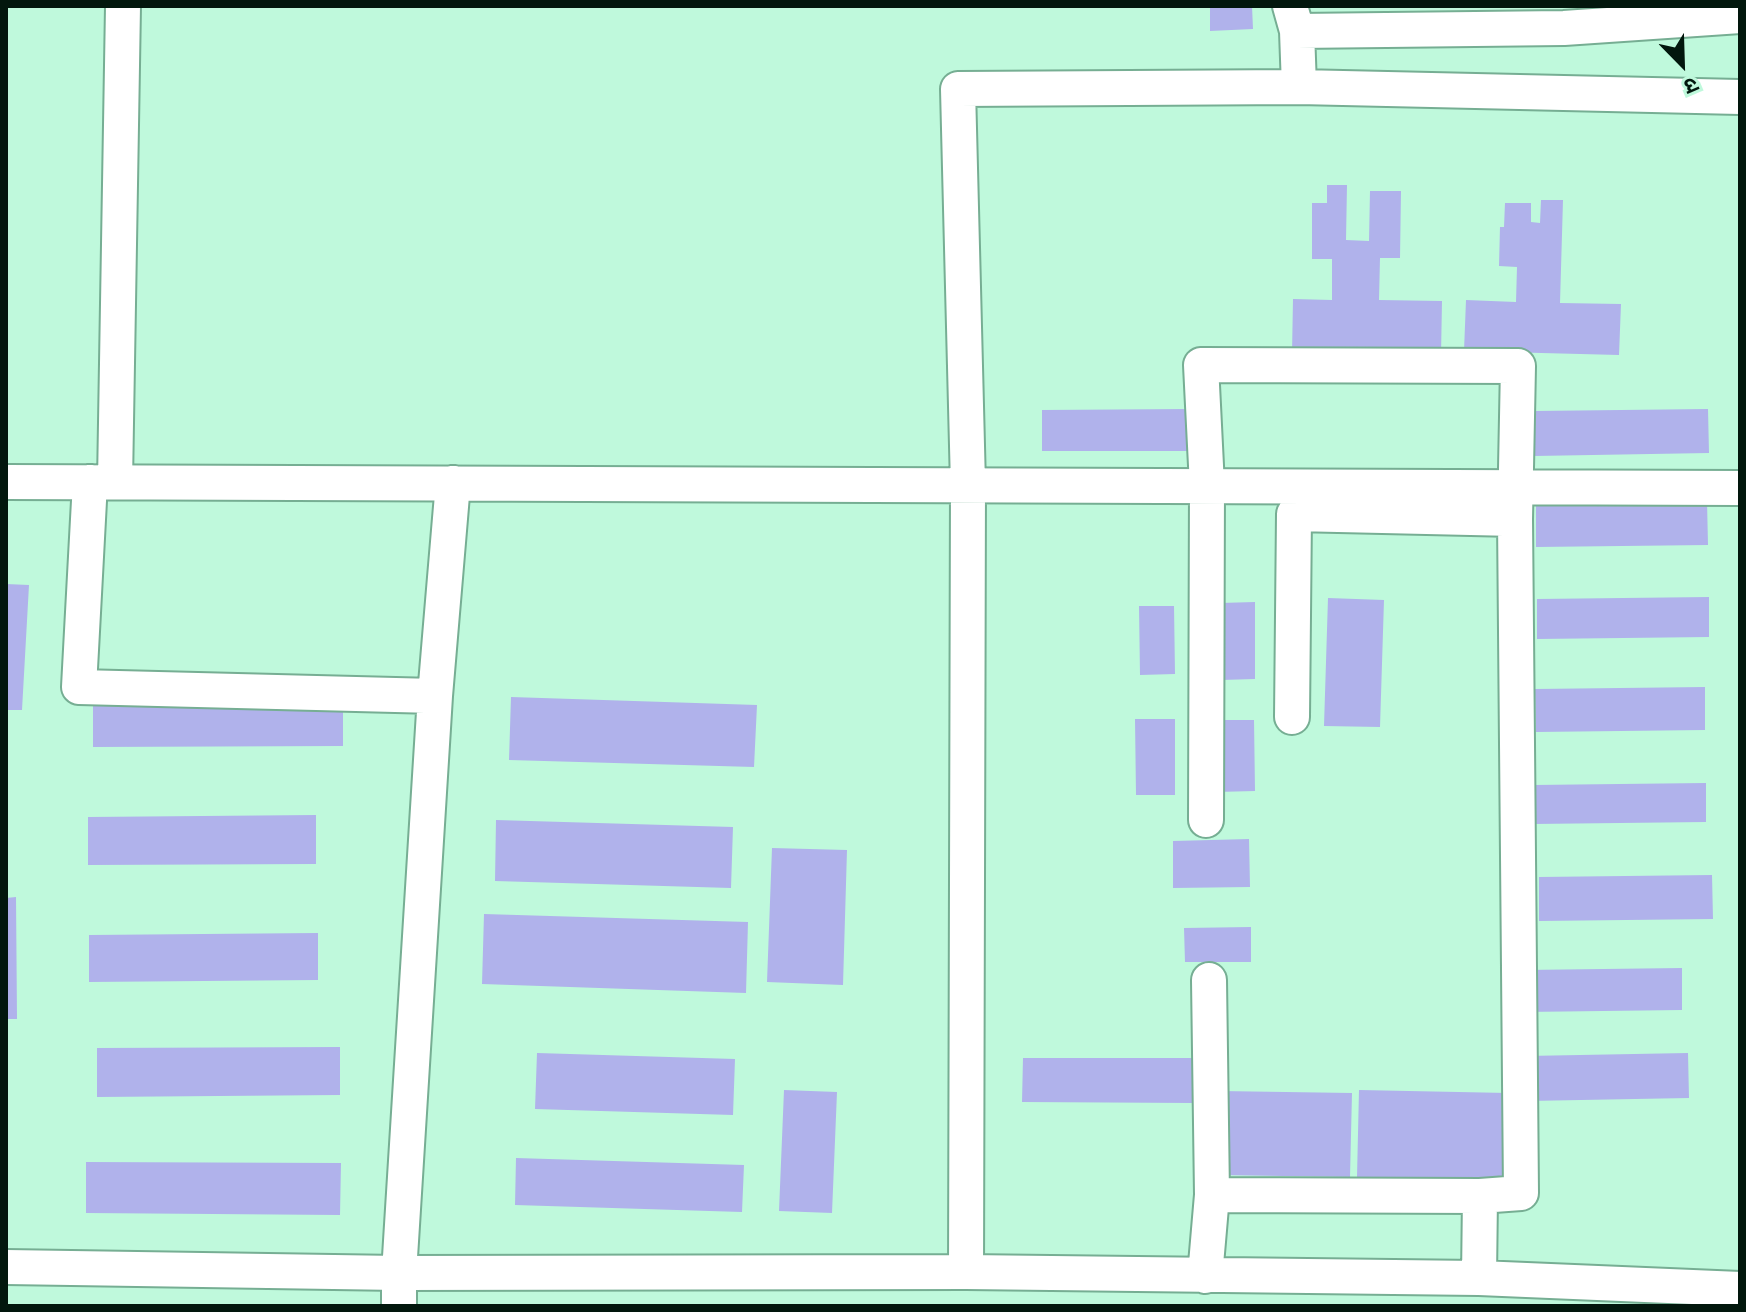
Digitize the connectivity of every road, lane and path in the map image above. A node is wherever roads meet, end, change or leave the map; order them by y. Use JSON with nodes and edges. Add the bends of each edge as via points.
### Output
{"nodes":[{"id":1,"x":123,"y":6,"type":"edge"},
{"id":2,"x":1740,"y":16,"type":"edge"},
{"id":3,"x":1563,"y":17,"type":"edge"},
{"id":4,"x":1294,"y":18,"type":"edge"},
{"id":5,"x":1299,"y":87,"type":"junction"},
{"id":6,"x":1740,"y":97,"type":"edge"},
{"id":7,"x":6,"y":482,"type":"edge"},
{"id":8,"x":103,"y":482,"type":"junction"},
{"id":9,"x":453,"y":483,"type":"junction"},
{"id":10,"x":968,"y":485,"type":"junction"},
{"id":11,"x":1207,"y":486,"type":"junction"},
{"id":12,"x":1740,"y":488,"type":"edge"},
{"id":13,"x":1515,"y":503,"type":"junction"},
{"id":14,"x":435,"y":696,"type":"junction"},
{"id":15,"x":1292,"y":717,"type":"dead end"},
{"id":16,"x":1206,"y":820,"type":"dead end"},
{"id":17,"x":1209,"y":980,"type":"dead end"},
{"id":18,"x":1212,"y":1195,"type":"junction"},
{"id":19,"x":1480,"y":1196,"type":"junction"},
{"id":20,"x":6,"y":1267,"type":"edge"},
{"id":21,"x":966,"y":1272,"type":"junction"},
{"id":22,"x":1205,"y":1276,"type":"junction"},
{"id":23,"x":1479,"y":1278,"type":"junction"},
{"id":24,"x":399,"y":1289,"type":"edge"},
{"id":25,"x":1740,"y":1289,"type":"edge"},
{"id":26,"x":1046,"y":1290,"type":"edge"}],
"edges":[{"from":1,"to":8,"type":"street"},
{"from":2,"to":3,"type":"street"},
{"from":3,"to":4,"type":"street"},
{"from":4,"to":5,"type":"street"},
{"from":5,"to":6,"type":"street"},
{"from":5,"to":10,"type":"street","via":[[958,89]]},
{"from":7,"to":8,"type":"street"},
{"from":8,"to":9,"type":"street"},
{"from":8,"to":14,"type":"street","via":[[79,687]]},
{"from":9,"to":10,"type":"street"},
{"from":9,"to":14,"type":"street"},
{"from":10,"to":11,"type":"street"},
{"from":10,"to":21,"type":"street"},
{"from":11,"to":13,"type":"street"},
{"from":11,"to":13,"type":"street","via":[[1201,365],[1518,366]]},
{"from":11,"to":16,"type":"street"},
{"from":12,"to":13,"type":"street"},
{"from":13,"to":15,"type":"street","via":[[1294,514]]},
{"from":13,"to":19,"type":"street","via":[[1521,1193]]},
{"from":14,"to":24,"type":"street"},
{"from":17,"to":18,"type":"street"},
{"from":18,"to":19,"type":"street"},
{"from":18,"to":22,"type":"street"},
{"from":19,"to":23,"type":"street"},
{"from":20,"to":24,"type":"street"},
{"from":21,"to":24,"type":"street"},
{"from":21,"to":26,"type":"street"},
{"from":22,"to":23,"type":"street"},
{"from":22,"to":26,"type":"street"},
{"from":23,"to":25,"type":"street"}]}
